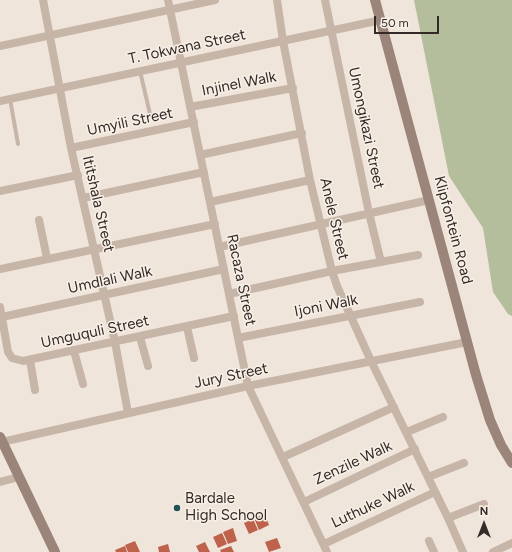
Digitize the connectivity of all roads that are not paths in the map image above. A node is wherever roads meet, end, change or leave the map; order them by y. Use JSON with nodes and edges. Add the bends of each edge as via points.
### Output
{"nodes":[{"id":1,"x":43,"y":0,"type":"edge"},
{"id":2,"x":168,"y":0,"type":"edge"},
{"id":3,"x":215,"y":0,"type":"edge"},
{"id":4,"x":277,"y":0,"type":"edge"},
{"id":5,"x":325,"y":0,"type":"edge"},
{"id":6,"x":375,"y":0,"type":"edge"},
{"id":7,"x":170,"y":10,"type":"junction"},
{"id":8,"x":381,"y":20,"type":"junction"},
{"id":9,"x":331,"y":31,"type":"junction"},
{"id":10,"x":50,"y":36,"type":"junction"},
{"id":11,"x":283,"y":41,"type":"junction"},
{"id":12,"x":0,"y":46,"type":"edge"},
{"id":13,"x":181,"y":62,"type":"junction"},
{"id":14,"x":140,"y":71,"type":"junction"},
{"id":15,"x":60,"y":88,"type":"junction"},
{"id":16,"x":293,"y":88,"type":"junction"},
{"id":17,"x":10,"y":98,"type":"junction"},
{"id":18,"x":0,"y":100,"type":"edge"},
{"id":19,"x":190,"y":107,"type":"junction"},
{"id":20,"x":150,"y":114,"type":"dead end"},
{"id":21,"x":194,"y":122,"type":"junction"},
{"id":22,"x":302,"y":133,"type":"junction"},
{"id":23,"x":18,"y":144,"type":"dead end"},
{"id":24,"x":72,"y":148,"type":"junction"},
{"id":25,"x":200,"y":155,"type":"junction"},
{"id":26,"x":204,"y":172,"type":"junction"},
{"id":27,"x":78,"y":175,"type":"junction"},
{"id":28,"x":310,"y":180,"type":"junction"},
{"id":29,"x":0,"y":191,"type":"edge"},
{"id":30,"x":83,"y":198,"type":"junction"},
{"id":31,"x":429,"y":200,"type":"junction"},
{"id":32,"x":210,"y":202,"type":"junction"},
{"id":33,"x":369,"y":213,"type":"junction"},
{"id":34,"x":39,"y":220,"type":"dead end"},
{"id":35,"x":215,"y":224,"type":"junction"},
{"id":36,"x":320,"y":225,"type":"junction"},
{"id":37,"x":219,"y":246,"type":"junction"},
{"id":38,"x":94,"y":249,"type":"junction"},
{"id":39,"x":418,"y":255,"type":"dead end"},
{"id":40,"x":47,"y":258,"type":"junction"},
{"id":41,"x":381,"y":262,"type":"junction"},
{"id":42,"x":0,"y":269,"type":"edge"},
{"id":43,"x":224,"y":269,"type":"junction"},
{"id":44,"x":332,"y":271,"type":"junction"},
{"id":45,"x":229,"y":294,"type":"junction"},
{"id":46,"x":104,"y":295,"type":"junction"},
{"id":47,"x":420,"y":302,"type":"dead end"},
{"id":48,"x":0,"y":307,"type":"edge"},
{"id":49,"x":352,"y":315,"type":"junction"},
{"id":50,"x":2,"y":316,"type":"junction"},
{"id":51,"x":234,"y":316,"type":"junction"},
{"id":52,"x":187,"y":327,"type":"junction"},
{"id":53,"x":140,"y":337,"type":"junction"},
{"id":54,"x":238,"y":338,"type":"junction"},
{"id":55,"x":115,"y":342,"type":"junction"},
{"id":56,"x":467,"y":342,"type":"junction"},
{"id":57,"x":74,"y":351,"type":"junction"},
{"id":58,"x":194,"y":358,"type":"dead end"},
{"id":59,"x":30,"y":360,"type":"junction"},
{"id":60,"x":371,"y":360,"type":"junction"},
{"id":61,"x":148,"y":366,"type":"dead end"},
{"id":62,"x":83,"y":384,"type":"dead end"},
{"id":63,"x":248,"y":386,"type":"junction"},
{"id":64,"x":35,"y":390,"type":"dead end"},
{"id":65,"x":394,"y":407,"type":"junction"},
{"id":66,"x":128,"y":413,"type":"junction"},
{"id":67,"x":443,"y":417,"type":"dead end"},
{"id":68,"x":407,"y":432,"type":"junction"},
{"id":69,"x":1,"y":439,"type":"edge"},
{"id":70,"x":415,"y":449,"type":"junction"},
{"id":71,"x":283,"y":457,"type":"junction"},
{"id":72,"x":464,"y":463,"type":"dead end"},
{"id":73,"x":512,"y":463,"type":"edge"},
{"id":74,"x":19,"y":477,"type":"junction"},
{"id":75,"x":428,"y":477,"type":"junction"},
{"id":76,"x":0,"y":482,"type":"edge"},
{"id":77,"x":435,"y":492,"type":"junction"},
{"id":78,"x":304,"y":502,"type":"junction"},
{"id":79,"x":484,"y":504,"type":"dead end"},
{"id":80,"x":448,"y":518,"type":"junction"},
{"id":81,"x":428,"y":541,"type":"dead end"},
{"id":82,"x":512,"y":543,"type":"edge"},
{"id":83,"x":326,"y":548,"type":"edge"},
{"id":84,"x":55,"y":552,"type":"edge"},
{"id":85,"x":434,"y":552,"type":"edge"},
{"id":86,"x":464,"y":552,"type":"edge"},
{"id":87,"x":493,"y":552,"type":"edge"}],
"edges":[{"from":1,"to":10,"type":"street","name":"Ititshala Street"},
{"from":2,"to":7,"type":"street","name":"Racaza Street"},
{"from":3,"to":7,"type":"street"},
{"from":4,"to":11,"type":"street","name":"Anele Street"},
{"from":5,"to":9,"type":"street","name":"Umongikazi Street"},
{"from":6,"to":8,"type":"street","name":"Klipfontein Road"},
{"from":7,"to":10,"type":"street"},
{"from":7,"to":13,"type":"street","name":"Racaza Street"},
{"from":8,"to":9,"type":"street","name":"T. Tokwana Street"},
{"from":8,"to":31,"type":"street","name":"Klipfontein Road"},
{"from":9,"to":11,"type":"street","name":"T. Tokwana Street"},
{"from":9,"to":33,"type":"street","name":"Umongikazi Street"},
{"from":10,"to":12,"type":"street"},
{"from":10,"to":15,"type":"street","name":"Ititshala Street"},
{"from":11,"to":13,"type":"street","name":"T. Tokwana Street"},
{"from":11,"to":16,"type":"street","name":"Anele Street"},
{"from":13,"to":14,"type":"street","name":"T. Tokwana Street"},
{"from":13,"to":19,"type":"street","name":"Racaza Street"},
{"from":14,"to":15,"type":"street","name":"T. Tokwana Street"},
{"from":14,"to":20,"type":"lane"},
{"from":15,"to":17,"type":"street","name":"T. Tokwana Street"},
{"from":15,"to":24,"type":"street","name":"Ititshala Street"},
{"from":16,"to":19,"type":"street","name":"Injinel Walk"},
{"from":16,"to":22,"type":"street","name":"Anele Street"},
{"from":17,"to":18,"type":"street","name":"T. Tokwana Street"},
{"from":17,"to":23,"type":"lane"},
{"from":19,"to":21,"type":"street","name":"Racaza Street"},
{"from":21,"to":24,"type":"street","name":"Umyili Street"},
{"from":21,"to":25,"type":"street","name":"Racaza Street"},
{"from":22,"to":25,"type":"street"},
{"from":22,"to":28,"type":"street","name":"Anele Street"},
{"from":24,"to":27,"type":"street","name":"Ititshala Street"},
{"from":25,"to":26,"type":"street","name":"Racaza Street"},
{"from":26,"to":30,"type":"street"},
{"from":26,"to":32,"type":"street","name":"Racaza Street"},
{"from":27,"to":29,"type":"street"},
{"from":27,"to":30,"type":"street","name":"Ititshala Street"},
{"from":28,"to":32,"type":"street"},
{"from":28,"to":36,"type":"street","name":"Anele Street"},
{"from":30,"to":38,"type":"street","name":"Ititshala Street"},
{"from":31,"to":33,"type":"street"},
{"from":31,"to":56,"type":"street","name":"Klipfontein Road"},
{"from":32,"to":35,"type":"street","name":"Racaza Street"},
{"from":33,"to":36,"type":"street"},
{"from":33,"to":41,"type":"street","name":"Umongikazi Street"},
{"from":34,"to":40,"type":"street"},
{"from":35,"to":37,"type":"street","name":"Racaza Street"},
{"from":35,"to":38,"type":"street"},
{"from":36,"to":37,"type":"street"},
{"from":36,"to":44,"type":"street","name":"Anele Street"},
{"from":37,"to":43,"type":"street","name":"Racaza Street"},
{"from":38,"to":40,"type":"street"},
{"from":38,"to":46,"type":"street","name":"Ititshala Street"},
{"from":39,"to":41,"type":"street"},
{"from":40,"to":42,"type":"street"},
{"from":41,"to":44,"type":"street"},
{"from":43,"to":45,"type":"street","name":"Racaza Street"},
{"from":43,"to":46,"type":"street","name":"Umdlali Walk"},
{"from":44,"to":45,"type":"street"},
{"from":44,"to":49,"type":"street","name":"Anele Street"},
{"from":45,"to":51,"type":"street","name":"Racaza Street"},
{"from":46,"to":50,"type":"street","name":"Umdlali Walk"},
{"from":46,"to":55,"type":"street","name":"Ititshala Street"},
{"from":47,"to":49,"type":"street","name":"Ijoni Walk"},
{"from":48,"to":50,"type":"street","name":"Umguquli Street"},
{"from":49,"to":54,"type":"street","name":"Ijoni Walk"},
{"from":49,"to":60,"type":"street","name":"Anele Street"},
{"from":50,"to":59,"type":"street","name":"Umguquli Street","via":[[8,352],[12,358]]},
{"from":51,"to":52,"type":"street","name":"Umguquli Street"},
{"from":51,"to":54,"type":"street","name":"Racaza Street"},
{"from":52,"to":53,"type":"street","name":"Umguquli Street"},
{"from":52,"to":58,"type":"street"},
{"from":53,"to":55,"type":"street","name":"Umguquli Street"},
{"from":53,"to":61,"type":"street"},
{"from":54,"to":63,"type":"street","name":"Racaza Street"},
{"from":55,"to":57,"type":"street","name":"Umguquli Street"},
{"from":55,"to":66,"type":"street","name":"Ititshala Street"},
{"from":56,"to":60,"type":"street","name":"Jury Street"},
{"from":56,"to":73,"type":"street","name":"Klipfontein Road","via":[[490,420]]},
{"from":57,"to":59,"type":"street","name":"Umguquli Street"},
{"from":57,"to":62,"type":"street"},
{"from":59,"to":64,"type":"street"},
{"from":60,"to":63,"type":"street","name":"Jury Street"},
{"from":60,"to":65,"type":"street","name":"Anele Street"},
{"from":63,"to":66,"type":"street","name":"Jury Street"},
{"from":63,"to":71,"type":"street","name":"Racaza Street"},
{"from":65,"to":68,"type":"street","name":"Anele Street"},
{"from":65,"to":71,"type":"street"},
{"from":66,"to":69,"type":"street","name":"Jury Street"},
{"from":67,"to":68,"type":"street"},
{"from":68,"to":70,"type":"street","name":"Anele Street"},
{"from":69,"to":74,"type":"street"},
{"from":70,"to":75,"type":"street","name":"Anele Street"},
{"from":70,"to":78,"type":"street","name":"Zenzile Walk"},
{"from":71,"to":78,"type":"street","name":"Racaza Street"},
{"from":72,"to":75,"type":"street"},
{"from":74,"to":76,"type":"street"},
{"from":74,"to":84,"type":"street"},
{"from":75,"to":77,"type":"street","name":"Anele Street"},
{"from":77,"to":80,"type":"street","name":"Anele Street"},
{"from":77,"to":83,"type":"street","name":"Luthuke Walk"},
{"from":78,"to":83,"type":"street","name":"Racaza Street"},
{"from":79,"to":80,"type":"street"},
{"from":80,"to":86,"type":"street","name":"Anele Street"},
{"from":81,"to":85,"type":"street"},
{"from":82,"to":87,"type":"street"}]}
